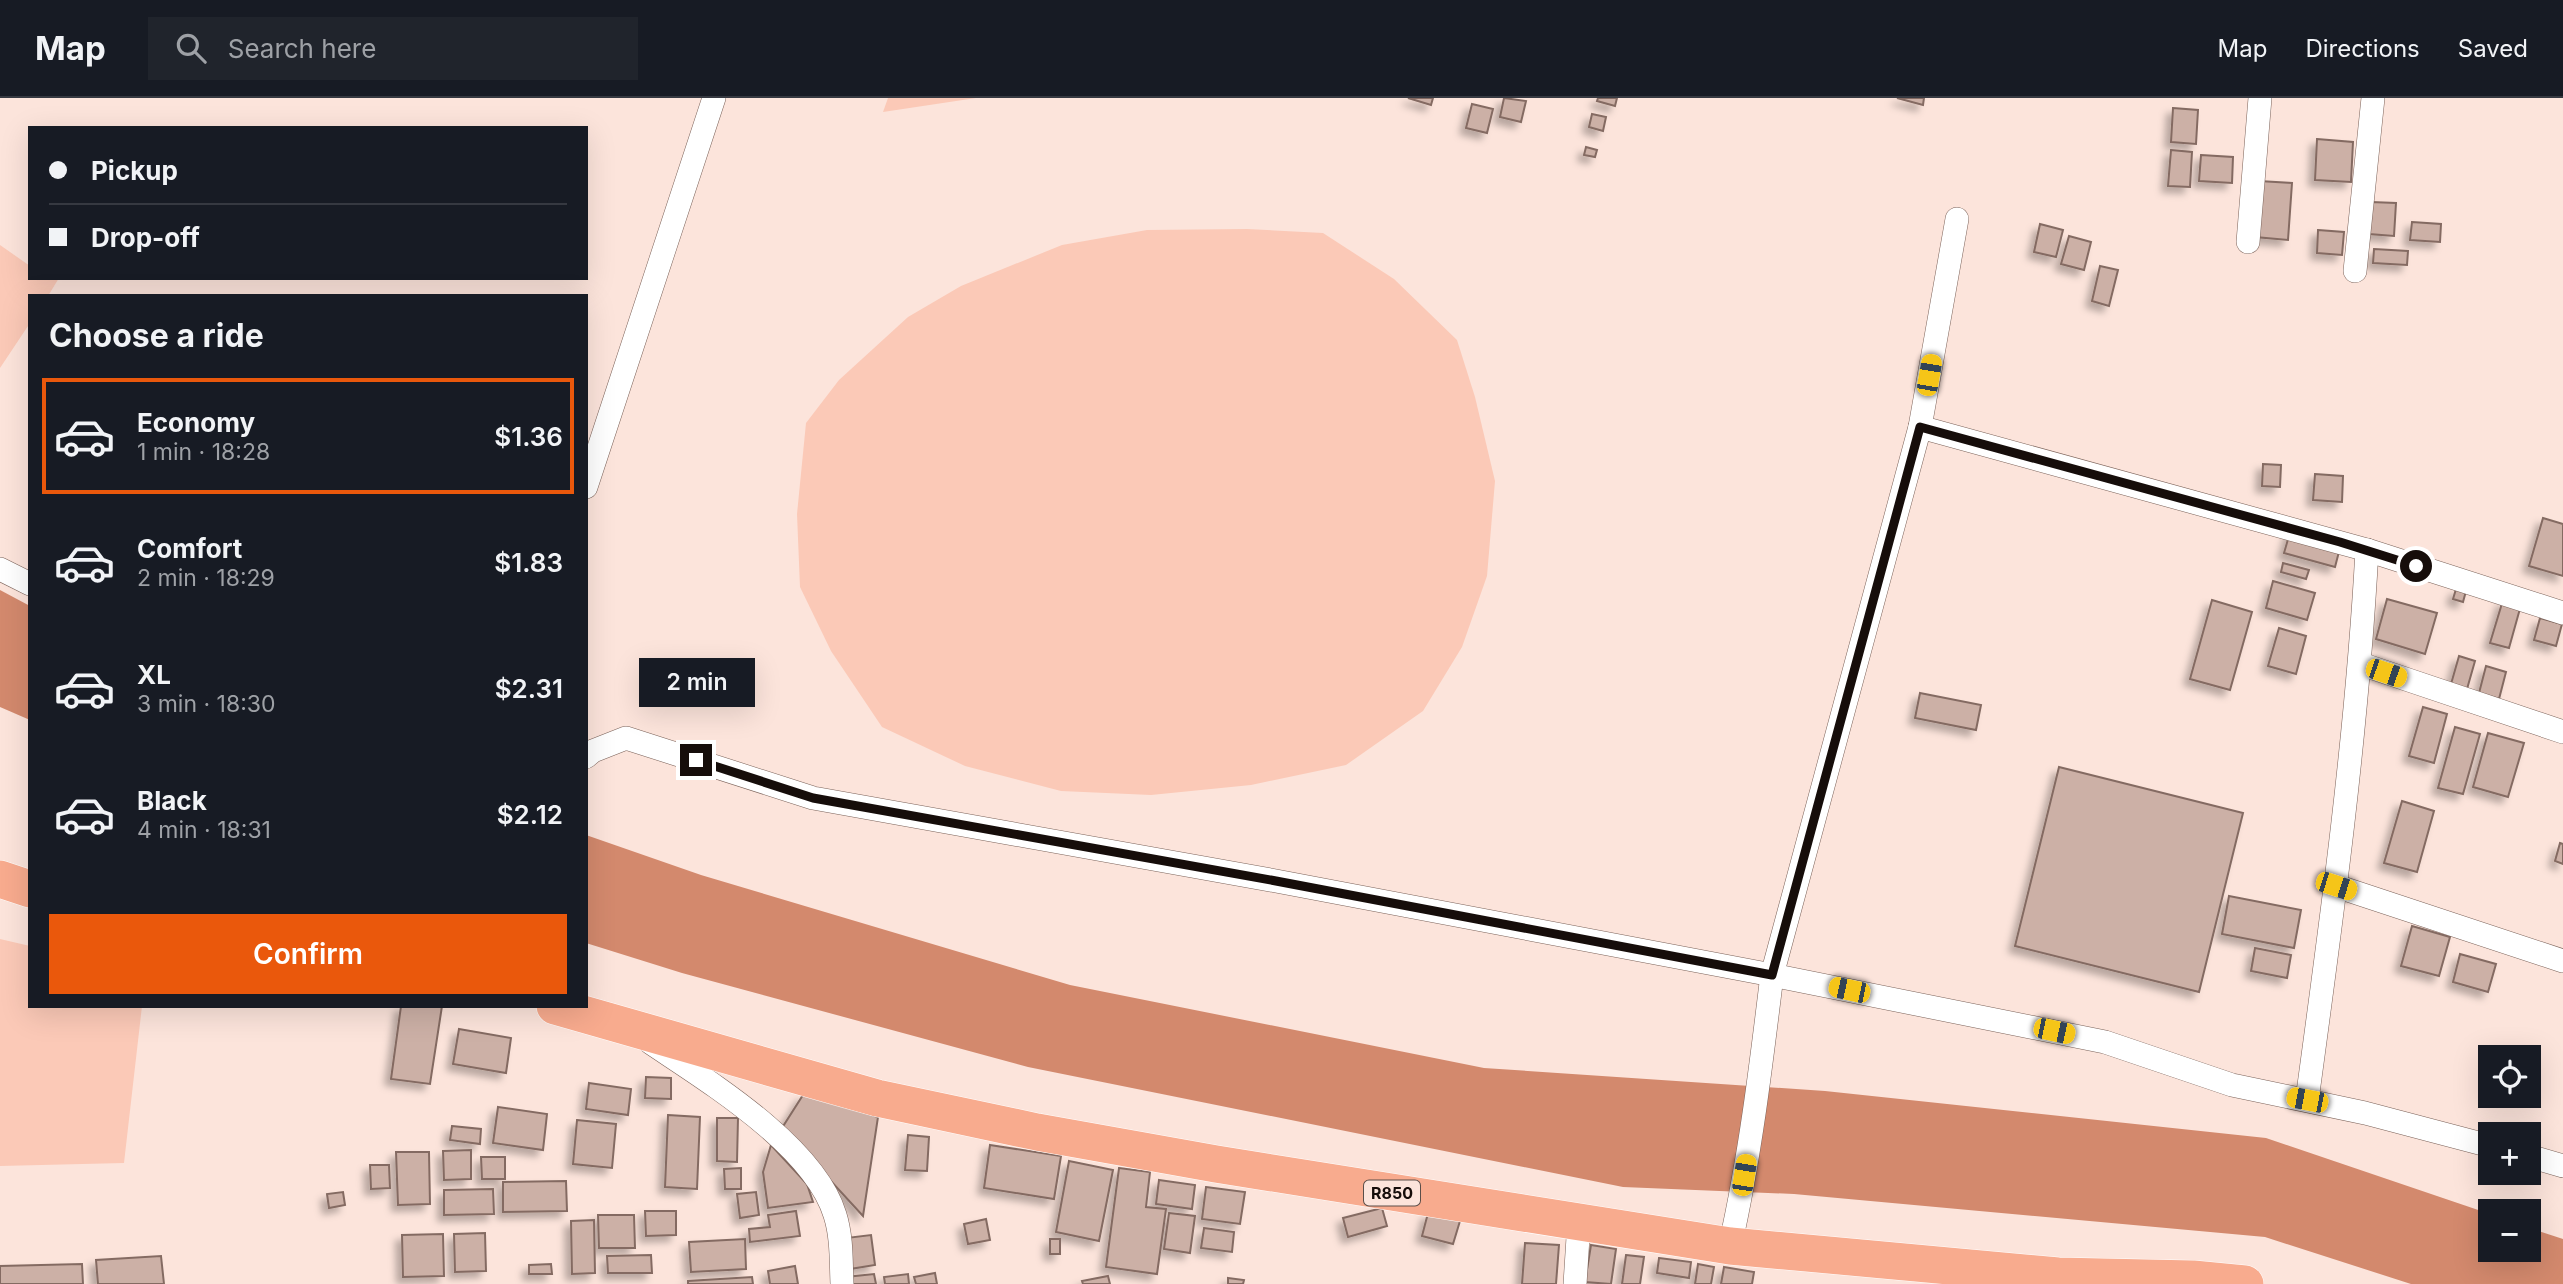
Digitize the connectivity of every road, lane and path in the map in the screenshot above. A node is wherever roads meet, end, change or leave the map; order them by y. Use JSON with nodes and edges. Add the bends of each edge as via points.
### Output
{"nodes":[{"id":1,"x":714,"y":98,"type":"edge"},
{"id":2,"x":2260,"y":98,"type":"edge"},
{"id":3,"x":2373,"y":98,"type":"edge"},
{"id":4,"x":1957,"y":219,"type":"dead end"},
{"id":5,"x":2248,"y":242,"type":"dead end"},
{"id":6,"x":2355,"y":271,"type":"dead end"},
{"id":7,"x":1920,"y":427,"type":"junction"},
{"id":8,"x":588,"y":481,"type":"edge"},
{"id":9,"x":2367,"y":550,"type":"junction"},
{"id":10,"x":0,"y":569,"type":"edge"},
{"id":11,"x":28,"y":583,"type":"edge"},
{"id":12,"x":2563,"y":613,"type":"edge"},
{"id":13,"x":2361,"y":664,"type":"junction"},
{"id":14,"x":2563,"y":732,"type":"edge"},
{"id":15,"x":588,"y":755,"type":"edge"},
{"id":16,"x":0,"y":879,"type":"edge"},
{"id":17,"x":2336,"y":886,"type":"junction"},
{"id":18,"x":28,"y":888,"type":"edge"},
{"id":19,"x":2563,"y":961,"type":"edge"},
{"id":20,"x":1772,"y":975,"type":"junction"},
{"id":21,"x":562,"y":1008,"type":"edge"},
{"id":22,"x":631,"y":1029,"type":"junction"},
{"id":23,"x":2307,"y":1100,"type":"junction"},
{"id":24,"x":2478,"y":1143,"type":"edge"},
{"id":25,"x":2541,"y":1160,"type":"edge"},
{"id":26,"x":2563,"y":1166,"type":"edge"},
{"id":27,"x":1580,"y":1222,"type":"junction"},
{"id":28,"x":1730,"y":1246,"type":"junction"},
{"id":29,"x":1911,"y":1274,"type":"edge"},
{"id":30,"x":2057,"y":1280,"type":"edge"},
{"id":31,"x":842,"y":1284,"type":"edge"},
{"id":32,"x":1575,"y":1284,"type":"edge"},
{"id":33,"x":2245,"y":1284,"type":"edge"}],
"edges":[{"from":1,"to":8,"type":"street"},
{"from":2,"to":5,"type":"street"},
{"from":3,"to":6,"type":"street"},
{"from":4,"to":7,"type":"street"},
{"from":7,"to":9,"type":"street"},
{"from":7,"to":20,"type":"street"},
{"from":9,"to":12,"type":"street"},
{"from":9,"to":13,"type":"street"},
{"from":10,"to":11,"type":"street"},
{"from":13,"to":14,"type":"street"},
{"from":13,"to":17,"type":"street"},
{"from":15,"to":20,"type":"street","via":[[626,738],[813,798]]},
{"from":16,"to":18,"type":"main road"},
{"from":17,"to":19,"type":"street"},
{"from":17,"to":23,"type":"street"},
{"from":20,"to":23,"type":"street","via":[[2105,1042],[2232,1085]]},
{"from":20,"to":28,"type":"street"},
{"from":21,"to":22,"type":"main road","number":"R850"},
{"from":22,"to":27,"type":"main road","number":"R850","via":[[877,1098],[1037,1132]]},
{"from":22,"to":31,"type":"street","via":[[767,1128],[817,1180],[839,1230]]},
{"from":23,"to":24,"type":"street"},
{"from":25,"to":26,"type":"street"},
{"from":27,"to":28,"type":"main road","number":"R850"},
{"from":27,"to":32,"type":"street"},
{"from":28,"to":29,"type":"main road","number":"R850"},
{"from":29,"to":30,"type":"main road","number":"R850"},
{"from":30,"to":33,"type":"main road","number":"R850","via":[[2193,1279]]}]}
